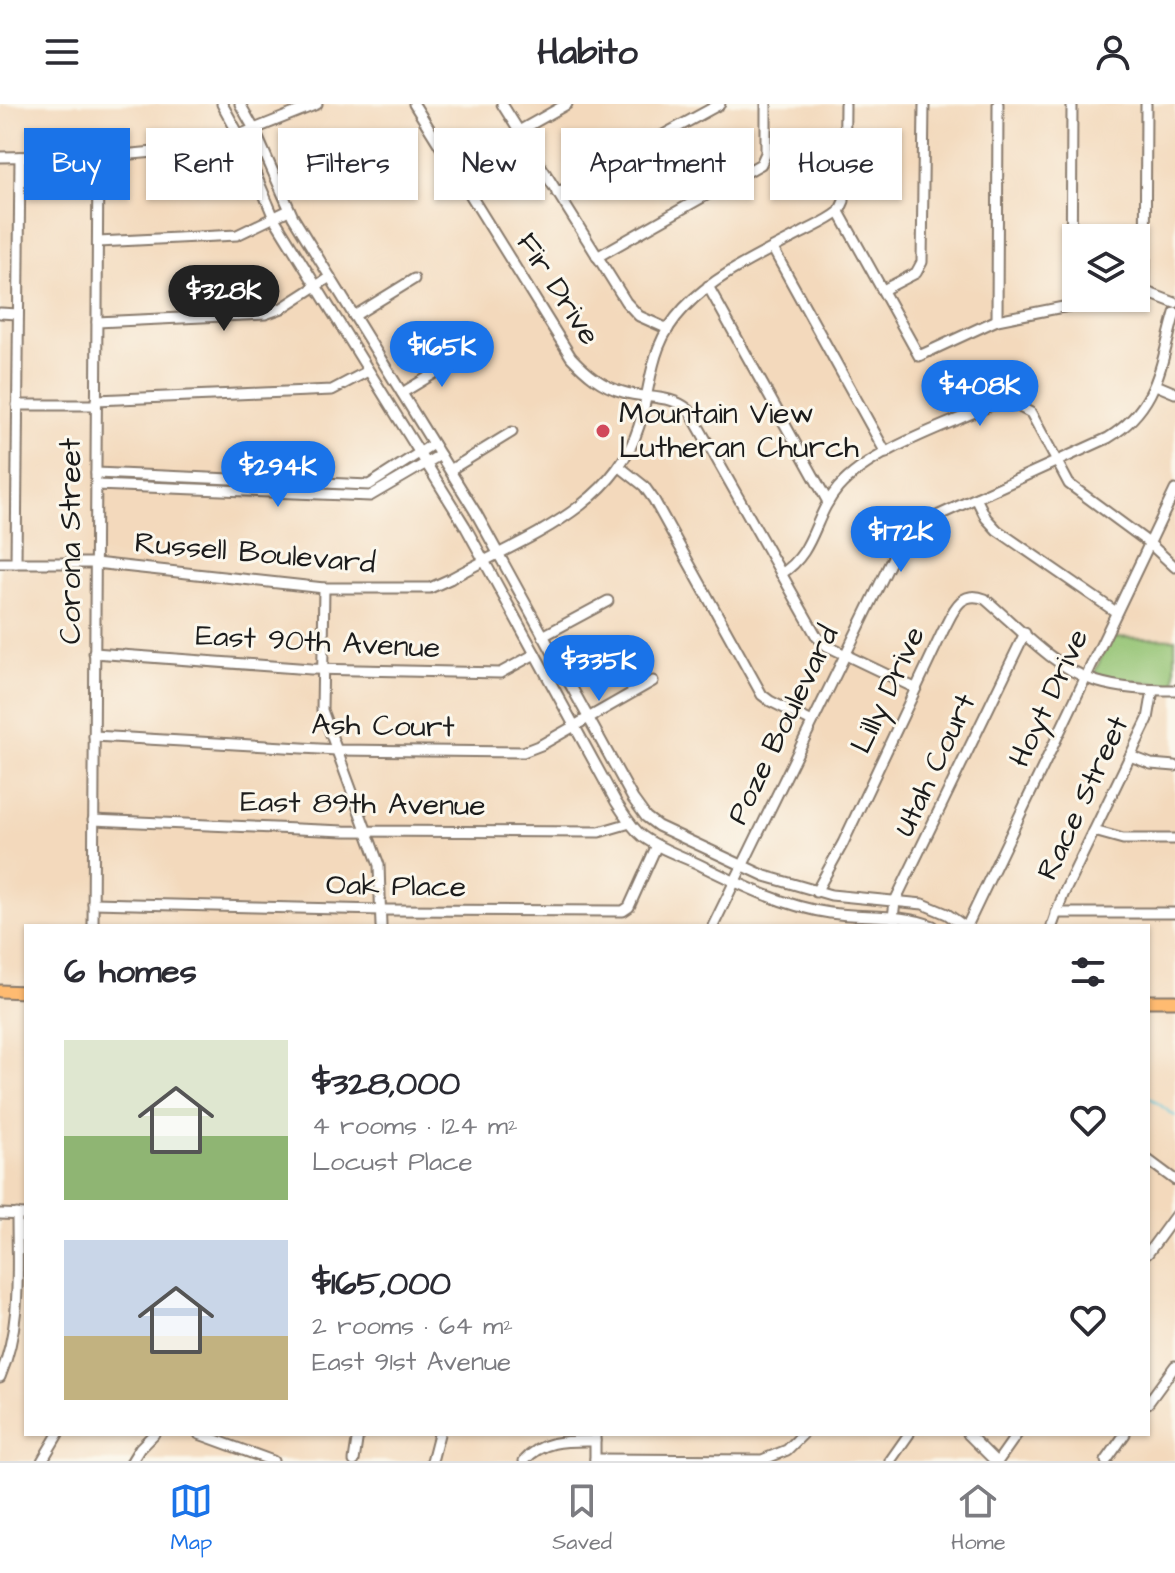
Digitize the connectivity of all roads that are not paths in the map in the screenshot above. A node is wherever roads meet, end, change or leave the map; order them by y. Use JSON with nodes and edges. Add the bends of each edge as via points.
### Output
{"nodes":[{"id":1,"x":222,"y":104,"type":"edge"},
{"id":2,"x":240,"y":104,"type":"edge"},
{"id":3,"x":317,"y":104,"type":"edge"},
{"id":4,"x":414,"y":104,"type":"edge"},
{"id":5,"x":502,"y":104,"type":"edge"},
{"id":6,"x":567,"y":104,"type":"edge"},
{"id":7,"x":720,"y":104,"type":"edge"},
{"id":8,"x":766,"y":104,"type":"edge"},
{"id":9,"x":845,"y":104,"type":"edge"},
{"id":10,"x":924,"y":104,"type":"edge"},
{"id":11,"x":998,"y":104,"type":"edge"},
{"id":12,"x":1072,"y":104,"type":"edge"},
{"id":13,"x":1146,"y":104,"type":"edge"},
{"id":14,"x":235,"y":128,"type":"edge"},
{"id":15,"x":253,"y":128,"type":"edge"},
{"id":16,"x":257,"y":128,"type":"edge"},
{"id":17,"x":517,"y":128,"type":"edge"},
{"id":18,"x":524,"y":128,"type":"edge"},
{"id":19,"x":262,"y":148,"type":"edge"},
{"id":20,"x":0,"y":157,"type":"edge"},
{"id":21,"x":20,"y":157,"type":"junction"},
{"id":22,"x":24,"y":157,"type":"edge"},
{"id":23,"x":545,"y":173,"type":"edge"},
{"id":24,"x":262,"y":190,"type":"edge"},
{"id":25,"x":557,"y":193,"type":"junction"},
{"id":26,"x":98,"y":200,"type":"edge"},
{"id":27,"x":289,"y":210,"type":"junction"},
{"id":28,"x":839,"y":212,"type":"junction"},
{"id":29,"x":274,"y":218,"type":"junction"},
{"id":30,"x":1071,"y":224,"type":"edge"},
{"id":31,"x":1143,"y":224,"type":"edge"},
{"id":32,"x":98,"y":242,"type":"junction"},
{"id":33,"x":773,"y":249,"type":"junction"},
{"id":34,"x":597,"y":257,"type":"junction"},
{"id":35,"x":330,"y":277,"type":"junction"},
{"id":36,"x":414,"y":279,"type":"dead end"},
{"id":37,"x":316,"y":285,"type":"junction"},
{"id":38,"x":708,"y":286,"type":"junction"},
{"id":39,"x":883,"y":290,"type":"junction"},
{"id":40,"x":1150,"y":296,"type":"edge"},
{"id":41,"x":1175,"y":303,"type":"edge"},
{"id":42,"x":1062,"y":307,"type":"edge"},
{"id":43,"x":0,"y":313,"type":"edge"},
{"id":44,"x":1175,"y":313,"type":"edge"},
{"id":45,"x":18,"y":314,"type":"junction"},
{"id":46,"x":354,"y":316,"type":"junction"},
{"id":47,"x":997,"y":320,"type":"junction"},
{"id":48,"x":97,"y":322,"type":"junction"},
{"id":49,"x":668,"y":329,"type":"junction"},
{"id":50,"x":463,"y":356,"type":"dead end"},
{"id":51,"x":368,"y":371,"type":"junction"},
{"id":52,"x":1156,"y":385,"type":"junction"},
{"id":53,"x":402,"y":393,"type":"junction"},
{"id":54,"x":1175,"y":393,"type":"edge"},
{"id":55,"x":645,"y":397,"type":"junction"},
{"id":56,"x":96,"y":403,"type":"junction"},
{"id":57,"x":17,"y":405,"type":"junction"},
{"id":58,"x":512,"y":432,"type":"dead end"},
{"id":59,"x":433,"y":444,"type":"junction"},
{"id":60,"x":419,"y":452,"type":"junction"},
{"id":61,"x":886,"y":453,"type":"junction"},
{"id":62,"x":440,"y":455,"type":"junction"},
{"id":63,"x":1056,"y":462,"type":"junction"},
{"id":64,"x":426,"y":463,"type":"junction"},
{"id":65,"x":620,"y":467,"type":"junction"},
{"id":66,"x":450,"y":470,"type":"junction"},
{"id":67,"x":96,"y":473,"type":"junction"},
{"id":68,"x":96,"y":485,"type":"junction"},
{"id":69,"x":1175,"y":490,"type":"edge"},
{"id":70,"x":976,"y":498,"type":"junction"},
{"id":71,"x":828,"y":502,"type":"junction"},
{"id":72,"x":1149,"y":543,"type":"junction"},
{"id":73,"x":498,"y":552,"type":"junction"},
{"id":74,"x":483,"y":560,"type":"junction"},
{"id":75,"x":0,"y":563,"type":"edge"},
{"id":76,"x":16,"y":563,"type":"junction"},
{"id":77,"x":95,"y":563,"type":"junction"},
{"id":78,"x":1175,"y":567,"type":"edge"},
{"id":79,"x":781,"y":574,"type":"junction"},
{"id":80,"x":324,"y":588,"type":"junction"},
{"id":81,"x":608,"y":601,"type":"dead end"},
{"id":82,"x":1116,"y":612,"type":"junction"},
{"id":83,"x":1025,"y":633,"type":"junction"},
{"id":84,"x":543,"y":636,"type":"junction"},
{"id":85,"x":94,"y":653,"type":"junction"},
{"id":86,"x":535,"y":654,"type":"junction"},
{"id":87,"x":844,"y":654,"type":"junction"},
{"id":88,"x":322,"y":670,"type":"junction"},
{"id":89,"x":1085,"y":677,"type":"junction"},
{"id":90,"x":653,"y":681,"type":"dead end"},
{"id":91,"x":915,"y":688,"type":"junction"},
{"id":92,"x":1153,"y":690,"type":"junction"},
{"id":93,"x":1175,"y":690,"type":"edge"},
{"id":94,"x":587,"y":716,"type":"junction"},
{"id":95,"x":812,"y":722,"type":"junction"},
{"id":96,"x":574,"y":726,"type":"junction"},
{"id":97,"x":94,"y":736,"type":"junction"},
{"id":98,"x":337,"y":750,"type":"junction"},
{"id":99,"x":1130,"y":756,"type":"junction"},
{"id":100,"x":1175,"y":766,"type":"edge"},
{"id":101,"x":93,"y":820,"type":"junction"},
{"id":102,"x":630,"y":823,"type":"junction"},
{"id":103,"x":368,"y":831,"type":"junction"},
{"id":104,"x":1094,"y":831,"type":"junction"},
{"id":105,"x":1175,"y":839,"type":"edge"},
{"id":106,"x":657,"y":845,"type":"junction"},
{"id":107,"x":741,"y":866,"type":"junction"},
{"id":108,"x":734,"y":881,"type":"junction"},
{"id":109,"x":816,"y":892,"type":"junction"},
{"id":110,"x":895,"y":901,"type":"junction"},
{"id":111,"x":93,"y":903,"type":"junction"},
{"id":112,"x":381,"y":910,"type":"junction"},
{"id":113,"x":1056,"y":913,"type":"junction"},
{"id":114,"x":1175,"y":913,"type":"edge"},
{"id":115,"x":893,"y":918,"type":"junction"},
{"id":116,"x":93,"y":924,"type":"edge"},
{"id":117,"x":381,"y":924,"type":"edge"},
{"id":118,"x":714,"y":924,"type":"edge"},
{"id":119,"x":927,"y":924,"type":"edge"},
{"id":120,"x":962,"y":924,"type":"edge"},
{"id":121,"x":966,"y":924,"type":"edge"},
{"id":122,"x":1053,"y":924,"type":"edge"},
{"id":123,"x":0,"y":991,"type":"edge"},
{"id":124,"x":24,"y":992,"type":"edge"},
{"id":125,"x":1150,"y":1001,"type":"edge"},
{"id":126,"x":1175,"y":1001,"type":"edge"},
{"id":127,"x":1150,"y":1161,"type":"edge"},
{"id":128,"x":1175,"y":1180,"type":"edge"},
{"id":129,"x":0,"y":1214,"type":"edge"},
{"id":130,"x":22,"y":1214,"type":"edge"},
{"id":131,"x":1175,"y":1216,"type":"edge"},
{"id":132,"x":1150,"y":1250,"type":"edge"},
{"id":133,"x":1175,"y":1366,"type":"edge"},
{"id":134,"x":0,"y":1377,"type":"edge"},
{"id":135,"x":1150,"y":1400,"type":"edge"},
{"id":136,"x":57,"y":1436,"type":"edge"},
{"id":137,"x":151,"y":1436,"type":"edge"},
{"id":138,"x":204,"y":1436,"type":"edge"},
{"id":139,"x":358,"y":1436,"type":"edge"},
{"id":140,"x":438,"y":1436,"type":"edge"},
{"id":141,"x":801,"y":1436,"type":"edge"},
{"id":142,"x":908,"y":1436,"type":"edge"},
{"id":143,"x":970,"y":1436,"type":"edge"},
{"id":144,"x":1015,"y":1436,"type":"edge"},
{"id":145,"x":1124,"y":1436,"type":"edge"},
{"id":146,"x":595,"y":1438,"type":"edge"},
{"id":147,"x":595,"y":1460,"type":"edge"},
{"id":148,"x":42,"y":1461,"type":"edge"},
{"id":149,"x":132,"y":1461,"type":"edge"},
{"id":150,"x":273,"y":1461,"type":"edge"},
{"id":151,"x":354,"y":1461,"type":"edge"},
{"id":152,"x":432,"y":1461,"type":"edge"},
{"id":153,"x":524,"y":1461,"type":"edge"},
{"id":154,"x":890,"y":1461,"type":"edge"},
{"id":155,"x":996,"y":1461,"type":"edge"},
{"id":156,"x":1106,"y":1461,"type":"edge"}],
"edges":[{"from":1,"to":14,"type":"street"},
{"from":2,"to":15,"type":"street"},
{"from":3,"to":16,"type":"street"},
{"from":4,"to":55,"type":"street","name":"Fir Drive","via":[[571,357],[604,385]]},
{"from":5,"to":17,"type":"street"},
{"from":6,"to":18,"type":"street"},
{"from":7,"to":25,"type":"street"},
{"from":8,"to":34,"type":"street","via":[[766,153],[761,164]]},
{"from":9,"to":28,"type":"street","via":[[844,201]]},
{"from":10,"to":39,"type":"street","via":[[922,262],[916,273]]},
{"from":11,"to":47,"type":"street"},
{"from":12,"to":30,"type":"street"},
{"from":13,"to":31,"type":"street"},
{"from":19,"to":27,"type":"street"},
{"from":20,"to":21,"type":"street"},
{"from":21,"to":22,"type":"street"},
{"from":21,"to":45,"type":"street"},
{"from":23,"to":25,"type":"street"},
{"from":24,"to":29,"type":"street"},
{"from":25,"to":34,"type":"street"},
{"from":26,"to":32,"type":"street","name":"Corona Street"},
{"from":27,"to":29,"type":"street"},
{"from":27,"to":35,"type":"street"},
{"from":28,"to":33,"type":"street","name":"Russell Boulevard"},
{"from":28,"to":39,"type":"street"},
{"from":29,"to":32,"type":"street","via":[[238,235]]},
{"from":29,"to":37,"type":"street"},
{"from":32,"to":48,"type":"street","name":"Corona Street"},
{"from":33,"to":38,"type":"street","name":"Russell Boulevard"},
{"from":33,"to":61,"type":"street"},
{"from":34,"to":49,"type":"street","via":[[632,310]]},
{"from":35,"to":37,"type":"street"},
{"from":35,"to":46,"type":"street"},
{"from":36,"to":46,"type":"street"},
{"from":37,"to":48,"type":"street","via":[[261,315]]},
{"from":37,"to":51,"type":"street"},
{"from":38,"to":49,"type":"street","name":"Russell Boulevard"},
{"from":38,"to":71,"type":"street"},
{"from":39,"to":47,"type":"street","via":[[919,356]]},
{"from":40,"to":41,"type":"street"},
{"from":42,"to":47,"type":"street"},
{"from":43,"to":45,"type":"street"},
{"from":44,"to":52,"type":"street","name":"Poze Boulevard"},
{"from":45,"to":57,"type":"street"},
{"from":46,"to":53,"type":"street"},
{"from":48,"to":56,"type":"street","name":"Corona Street"},
{"from":49,"to":55,"type":"street","name":"Russell Boulevard","via":[[652,363]]},
{"from":50,"to":53,"type":"street"},
{"from":51,"to":56,"type":"street","via":[[332,390]]},
{"from":51,"to":60,"type":"street"},
{"from":52,"to":54,"type":"street"},
{"from":52,"to":63,"type":"street","name":"Poze Boulevard","via":[[1123,427]]},
{"from":53,"to":59,"type":"street"},
{"from":55,"to":65,"type":"street","name":"Russell Boulevard","via":[[639,426]]},
{"from":55,"to":79,"type":"street","name":"Fir Drive","via":[[675,401],[694,416]]},
{"from":56,"to":57,"type":"street"},
{"from":56,"to":67,"type":"street","name":"Corona Street"},
{"from":57,"to":76,"type":"street"},
{"from":58,"to":66,"type":"street"},
{"from":59,"to":60,"type":"street"},
{"from":59,"to":62,"type":"street"},
{"from":60,"to":64,"type":"street"},
{"from":60,"to":67,"type":"street","via":[[369,485]]},
{"from":61,"to":63,"type":"street","via":[[1005,402],[1031,413]]},
{"from":61,"to":71,"type":"street","via":[[850,476]]},
{"from":62,"to":64,"type":"street"},
{"from":62,"to":66,"type":"street"},
{"from":63,"to":70,"type":"street","name":"Poze Boulevard"},
{"from":63,"to":72,"type":"street","via":[[1081,495]]},
{"from":64,"to":68,"type":"street","via":[[370,496]]},
{"from":64,"to":74,"type":"street"},
{"from":65,"to":73,"type":"street","name":"Russell Boulevard","via":[[579,507]]},
{"from":65,"to":95,"type":"street","via":[[654,500],[762,695]]},
{"from":66,"to":73,"type":"street"},
{"from":67,"to":68,"type":"street","name":"Corona Street"},
{"from":68,"to":77,"type":"street","name":"Corona Street"},
{"from":69,"to":72,"type":"street","name":"Hoyt Drive"},
{"from":70,"to":82,"type":"street","via":[[997,530]]},
{"from":70,"to":87,"type":"street","name":"Poze Boulevard","via":[[928,521],[896,551]]},
{"from":71,"to":79,"type":"street","via":[[806,551]]},
{"from":72,"to":78,"type":"street"},
{"from":72,"to":82,"type":"street","name":"Hoyt Drive"},
{"from":73,"to":74,"type":"street","name":"Russell Boulevard"},
{"from":73,"to":84,"type":"street"},
{"from":74,"to":80,"type":"street","name":"Russell Boulevard","via":[[430,588]]},
{"from":74,"to":86,"type":"street"},
{"from":75,"to":76,"type":"street","name":"Russell Boulevard"},
{"from":76,"to":77,"type":"street","name":"Russell Boulevard"},
{"from":77,"to":80,"type":"street","name":"Russell Boulevard"},
{"from":77,"to":85,"type":"street","name":"Corona Street"},
{"from":79,"to":87,"type":"street","name":"Fir Drive","via":[[817,637]]},
{"from":80,"to":88,"type":"street"},
{"from":81,"to":84,"type":"street"},
{"from":82,"to":89,"type":"street","name":"Hoyt Drive"},
{"from":83,"to":89,"type":"street","name":"Lilly Drive"},
{"from":83,"to":91,"type":"street","name":"Lilly Drive","via":[[985,599],[964,598]]},
{"from":83,"to":110,"type":"street","name":"Utah Court"},
{"from":84,"to":94,"type":"street"},
{"from":85,"to":88,"type":"street","name":"East 90th Avenue"},
{"from":85,"to":97,"type":"street","name":"Corona Street"},
{"from":86,"to":88,"type":"street","name":"East 90th Avenue","via":[[500,673]]},
{"from":86,"to":96,"type":"street"},
{"from":87,"to":91,"type":"street","name":"Fir Drive"},
{"from":87,"to":95,"type":"street","name":"Poze Boulevard"},
{"from":88,"to":98,"type":"street","via":[[322,710]]},
{"from":89,"to":92,"type":"street","name":"Lilly Drive"},
{"from":89,"to":121,"type":"street","name":"Hoyt Drive"},
{"from":90,"to":94,"type":"street","name":"Ash Court"},
{"from":91,"to":109,"type":"street","name":"Lilly Drive"},
{"from":92,"to":93,"type":"street","name":"Lilly Drive"},
{"from":92,"to":99,"type":"street","name":"Race Street","via":[[1148,719]]},
{"from":94,"to":96,"type":"street","name":"Ash Court"},
{"from":94,"to":107,"type":"street","via":[[646,817]]},
{"from":95,"to":107,"type":"street","name":"Poze Boulevard"},
{"from":96,"to":98,"type":"street","name":"Ash Court","via":[[523,752]]},
{"from":96,"to":102,"type":"street"},
{"from":97,"to":98,"type":"street","name":"Ash Court"},
{"from":97,"to":101,"type":"street","name":"Corona Street"},
{"from":98,"to":103,"type":"street"},
{"from":99,"to":100,"type":"street"},
{"from":99,"to":104,"type":"street","name":"Race Street"},
{"from":101,"to":103,"type":"street","name":"East 89th Avenue"},
{"from":101,"to":111,"type":"street","name":"Corona Street"},
{"from":102,"to":103,"type":"street","name":"East 89th Avenue","via":[[599,832]]},
{"from":102,"to":106,"type":"street"},
{"from":103,"to":112,"type":"street","via":[[381,875]]},
{"from":104,"to":105,"type":"street","via":[[1123,839]]},
{"from":104,"to":113,"type":"street","name":"Race Street"},
{"from":106,"to":108,"type":"street"},
{"from":106,"to":112,"type":"street","name":"Oak Place","via":[[625,911]]},
{"from":107,"to":108,"type":"street","name":"Poze Boulevard"},
{"from":107,"to":109,"type":"street"},
{"from":108,"to":115,"type":"street","via":[[809,910]]},
{"from":108,"to":118,"type":"street","name":"Poze Boulevard"},
{"from":109,"to":110,"type":"street"},
{"from":110,"to":115,"type":"street","name":"Utah Court"},
{"from":110,"to":120,"type":"street","via":[[923,904]]},
{"from":111,"to":112,"type":"street","name":"Oak Place"},
{"from":111,"to":116,"type":"street","name":"Corona Street"},
{"from":112,"to":117,"type":"street"},
{"from":113,"to":114,"type":"street"},
{"from":113,"to":122,"type":"street","name":"Race Street"},
{"from":115,"to":119,"type":"street"},
{"from":123,"to":124,"type":"main road"},
{"from":125,"to":126,"type":"main road"},
{"from":127,"to":128,"type":"street"},
{"from":129,"to":130,"type":"street"},
{"from":130,"to":134,"type":"street","via":[[17,1311]]},
{"from":131,"to":132,"type":"street"},
{"from":133,"to":135,"type":"street"},
{"from":136,"to":148,"type":"street"},
{"from":137,"to":149,"type":"street"},
{"from":138,"to":150,"type":"street"},
{"from":139,"to":151,"type":"street"},
{"from":140,"to":152,"type":"street"},
{"from":141,"to":147,"type":"street","via":[[787,1450],[762,1460]]},
{"from":142,"to":154,"type":"street"},
{"from":143,"to":155,"type":"street"},
{"from":144,"to":155,"type":"street"},
{"from":145,"to":156,"type":"street"},
{"from":146,"to":147,"type":"street"},
{"from":146,"to":153,"type":"street","via":[[552,1443]]}]}
